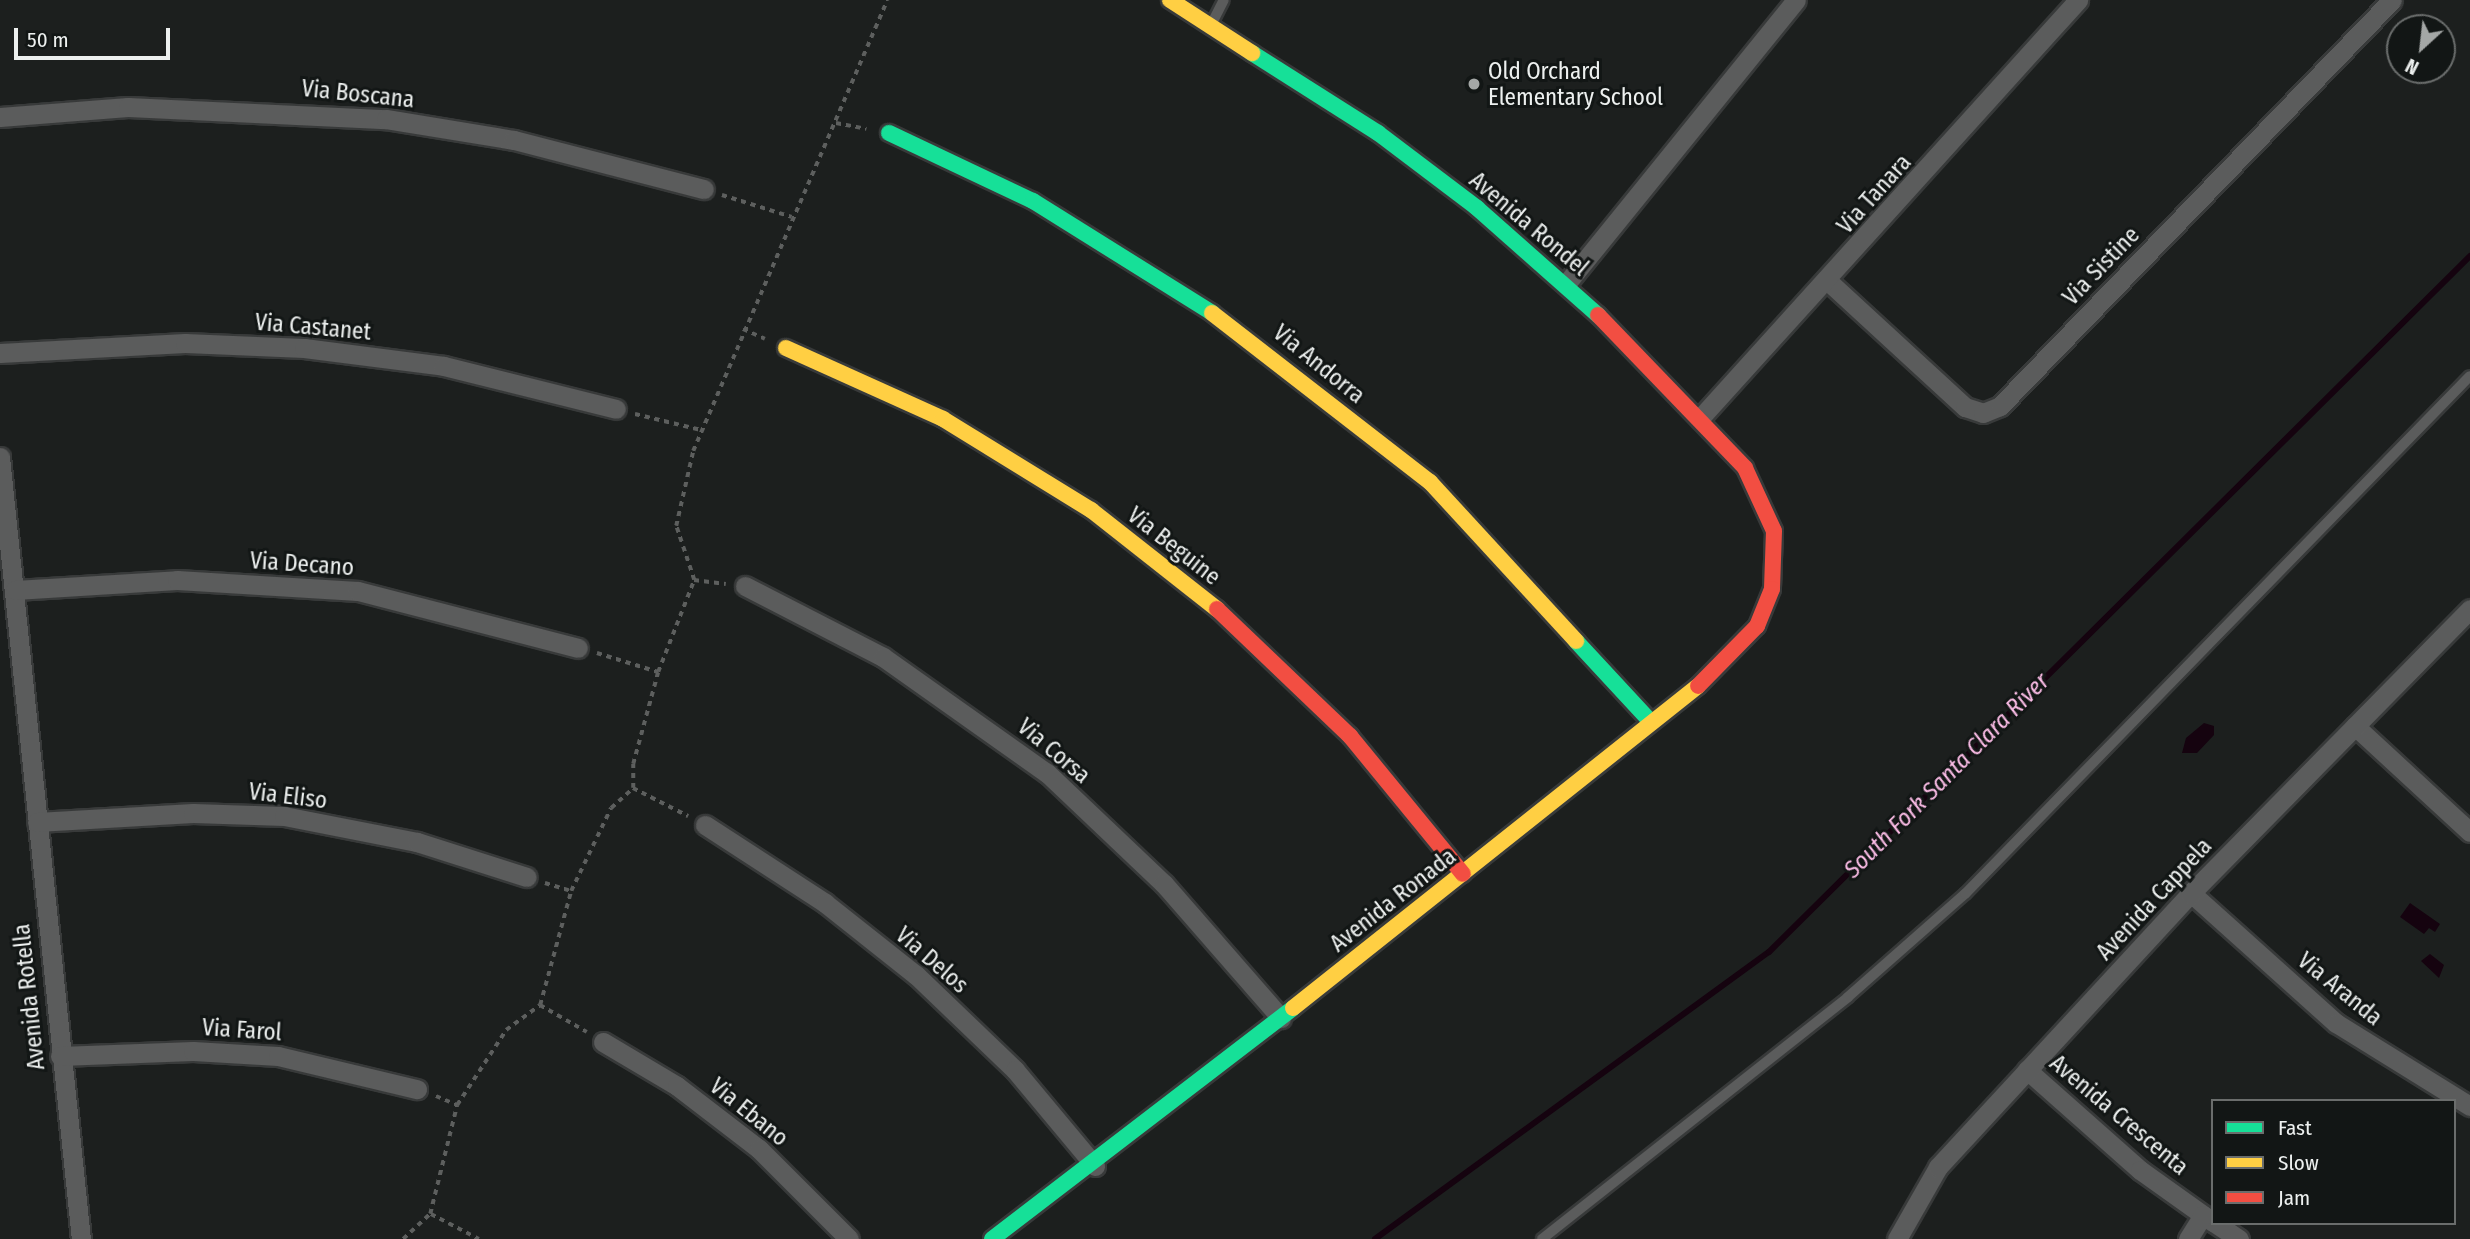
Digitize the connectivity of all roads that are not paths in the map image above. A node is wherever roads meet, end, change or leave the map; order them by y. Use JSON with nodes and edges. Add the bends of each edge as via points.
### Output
{"nodes":[{"id":1,"x":1170,"y":0,"type":"edge"},
{"id":2,"x":1224,"y":0,"type":"edge"},
{"id":3,"x":1796,"y":0,"type":"edge"},
{"id":4,"x":2078,"y":0,"type":"edge"},
{"id":5,"x":2392,"y":0,"type":"edge"},
{"id":6,"x":1211,"y":26,"type":"junction"},
{"id":7,"x":0,"y":117,"type":"edge"},
{"id":8,"x":889,"y":133,"type":"road end"},
{"id":9,"x":704,"y":189,"type":"road end"},
{"id":10,"x":1829,"y":282,"type":"junction"},
{"id":11,"x":1566,"y":284,"type":"junction"},
{"id":12,"x":786,"y":348,"type":"dead end"},
{"id":13,"x":0,"y":353,"type":"edge"},
{"id":14,"x":2470,"y":376,"type":"edge"},
{"id":15,"x":616,"y":409,"type":"road end"},
{"id":16,"x":1702,"y":415,"type":"junction"},
{"id":17,"x":0,"y":457,"type":"edge"},
{"id":18,"x":1775,"y":560,"type":"joint"},
{"id":19,"x":746,"y":586,"type":"road end"},
{"id":20,"x":15,"y":590,"type":"junction"},
{"id":21,"x":2470,"y":609,"type":"edge"},
{"id":22,"x":578,"y":648,"type":"road end"},
{"id":23,"x":1650,"y":721,"type":"junction"},
{"id":24,"x":2355,"y":726,"type":"junction"},
{"id":25,"x":37,"y":822,"type":"junction"},
{"id":26,"x":705,"y":825,"type":"road end"},
{"id":27,"x":2470,"y":832,"type":"edge"},
{"id":28,"x":1463,"y":874,"type":"junction"},
{"id":29,"x":527,"y":877,"type":"road end"},
{"id":30,"x":2191,"y":893,"type":"junction"},
{"id":31,"x":1280,"y":1018,"type":"junction"},
{"id":32,"x":603,"y":1042,"type":"road end"},
{"id":33,"x":60,"y":1056,"type":"junction"},
{"id":34,"x":2027,"y":1070,"type":"junction"},
{"id":35,"x":417,"y":1089,"type":"dead end"},
{"id":36,"x":2470,"y":1106,"type":"edge"},
{"id":37,"x":1095,"y":1166,"type":"junction"},
{"id":38,"x":2210,"y":1220,"type":"edge"},
{"id":39,"x":2218,"y":1225,"type":"edge"},
{"id":40,"x":81,"y":1239,"type":"edge"},
{"id":41,"x":849,"y":1239,"type":"edge"},
{"id":42,"x":992,"y":1239,"type":"edge"},
{"id":43,"x":1542,"y":1239,"type":"edge"},
{"id":44,"x":1897,"y":1239,"type":"edge"},
{"id":45,"x":2188,"y":1239,"type":"edge"},
{"id":46,"x":2239,"y":1239,"type":"edge"}],
"edges":[{"from":1,"to":6,"type":"street","name":"Avenida Rondel"},
{"from":2,"to":6,"type":"lane"},
{"from":3,"to":11,"type":"street"},
{"from":4,"to":10,"type":"street","name":"Via Tanara"},
{"from":5,"to":10,"type":"street","name":"Via Sistine","via":[[2000,406],[1983,413],[1965,407]]},
{"from":6,"to":11,"type":"street","name":"Avenida Rondel","via":[[1378,133]]},
{"from":7,"to":9,"type":"street","name":"Via Boscana","via":[[128,107],[386,119],[514,140]]},
{"from":8,"to":23,"type":"street","name":"Via Andorra","via":[[1033,201],[1245,334],[1430,482]]},
{"from":10,"to":16,"type":"street","name":"Via Tanara"},
{"from":11,"to":16,"type":"street","name":"Avenida Rondel"},
{"from":12,"to":28,"type":"street","name":"Via Beguine","via":[[943,419],[1091,510],[1230,619],[1341,727]]},
{"from":13,"to":15,"type":"street","name":"Via Castanet","via":[[185,343],[304,348],[444,366]]},
{"from":14,"to":43,"type":"lane","via":[[1965,894],[1848,997]]},
{"from":16,"to":18,"type":"street","name":"Avenida Rondel","via":[[1761,495],[1774,531]]},
{"from":17,"to":20,"type":"street","name":"Avenida Rotella"},
{"from":18,"to":23,"type":"street","name":"Avenida Ronada","via":[[1757,626],[1729,661]]},
{"from":19,"to":31,"type":"street","name":"Via Corsa","via":[[883,657],[1047,773],[1164,884]]},
{"from":20,"to":22,"type":"street","name":"Via Decano","via":[[177,580],[358,591]]},
{"from":20,"to":25,"type":"street","name":"Avenida Rotella"},
{"from":21,"to":24,"type":"street","name":"Avenida Cappela"},
{"from":23,"to":28,"type":"street","name":"Avenida Ronada"},
{"from":24,"to":27,"type":"street"},
{"from":24,"to":30,"type":"street","name":"Avenida Cappela"},
{"from":25,"to":29,"type":"street","name":"Via Eliso","via":[[193,813],[284,816],[417,842]]},
{"from":25,"to":33,"type":"street","name":"Avenida Rotella"},
{"from":26,"to":37,"type":"street","name":"Via Delos","via":[[825,903],[916,975],[1015,1070]]},
{"from":28,"to":31,"type":"street","name":"Avenida Ronada"},
{"from":30,"to":34,"type":"street","name":"Avenida Cappela"},
{"from":30,"to":36,"type":"street","name":"Via Aranda","via":[[2336,1023]]},
{"from":31,"to":37,"type":"street","name":"Avenida Ronada"},
{"from":32,"to":41,"type":"street","name":"Via Ebano","via":[[677,1086],[759,1149]]},
{"from":33,"to":35,"type":"street","name":"Via Farol","via":[[193,1051],[278,1056]]},
{"from":33,"to":40,"type":"street","name":"Avenida Rotella"},
{"from":34,"to":38,"type":"street","name":"Avenida Crescenta","via":[[2140,1170]]},
{"from":34,"to":44,"type":"street","name":"Avenida Cappela","via":[[1938,1167]]},
{"from":37,"to":42,"type":"street","name":"Avenida Ronada"},
{"from":38,"to":45,"type":"street"},
{"from":39,"to":46,"type":"street","name":"Avenida Crescenta"}]}
